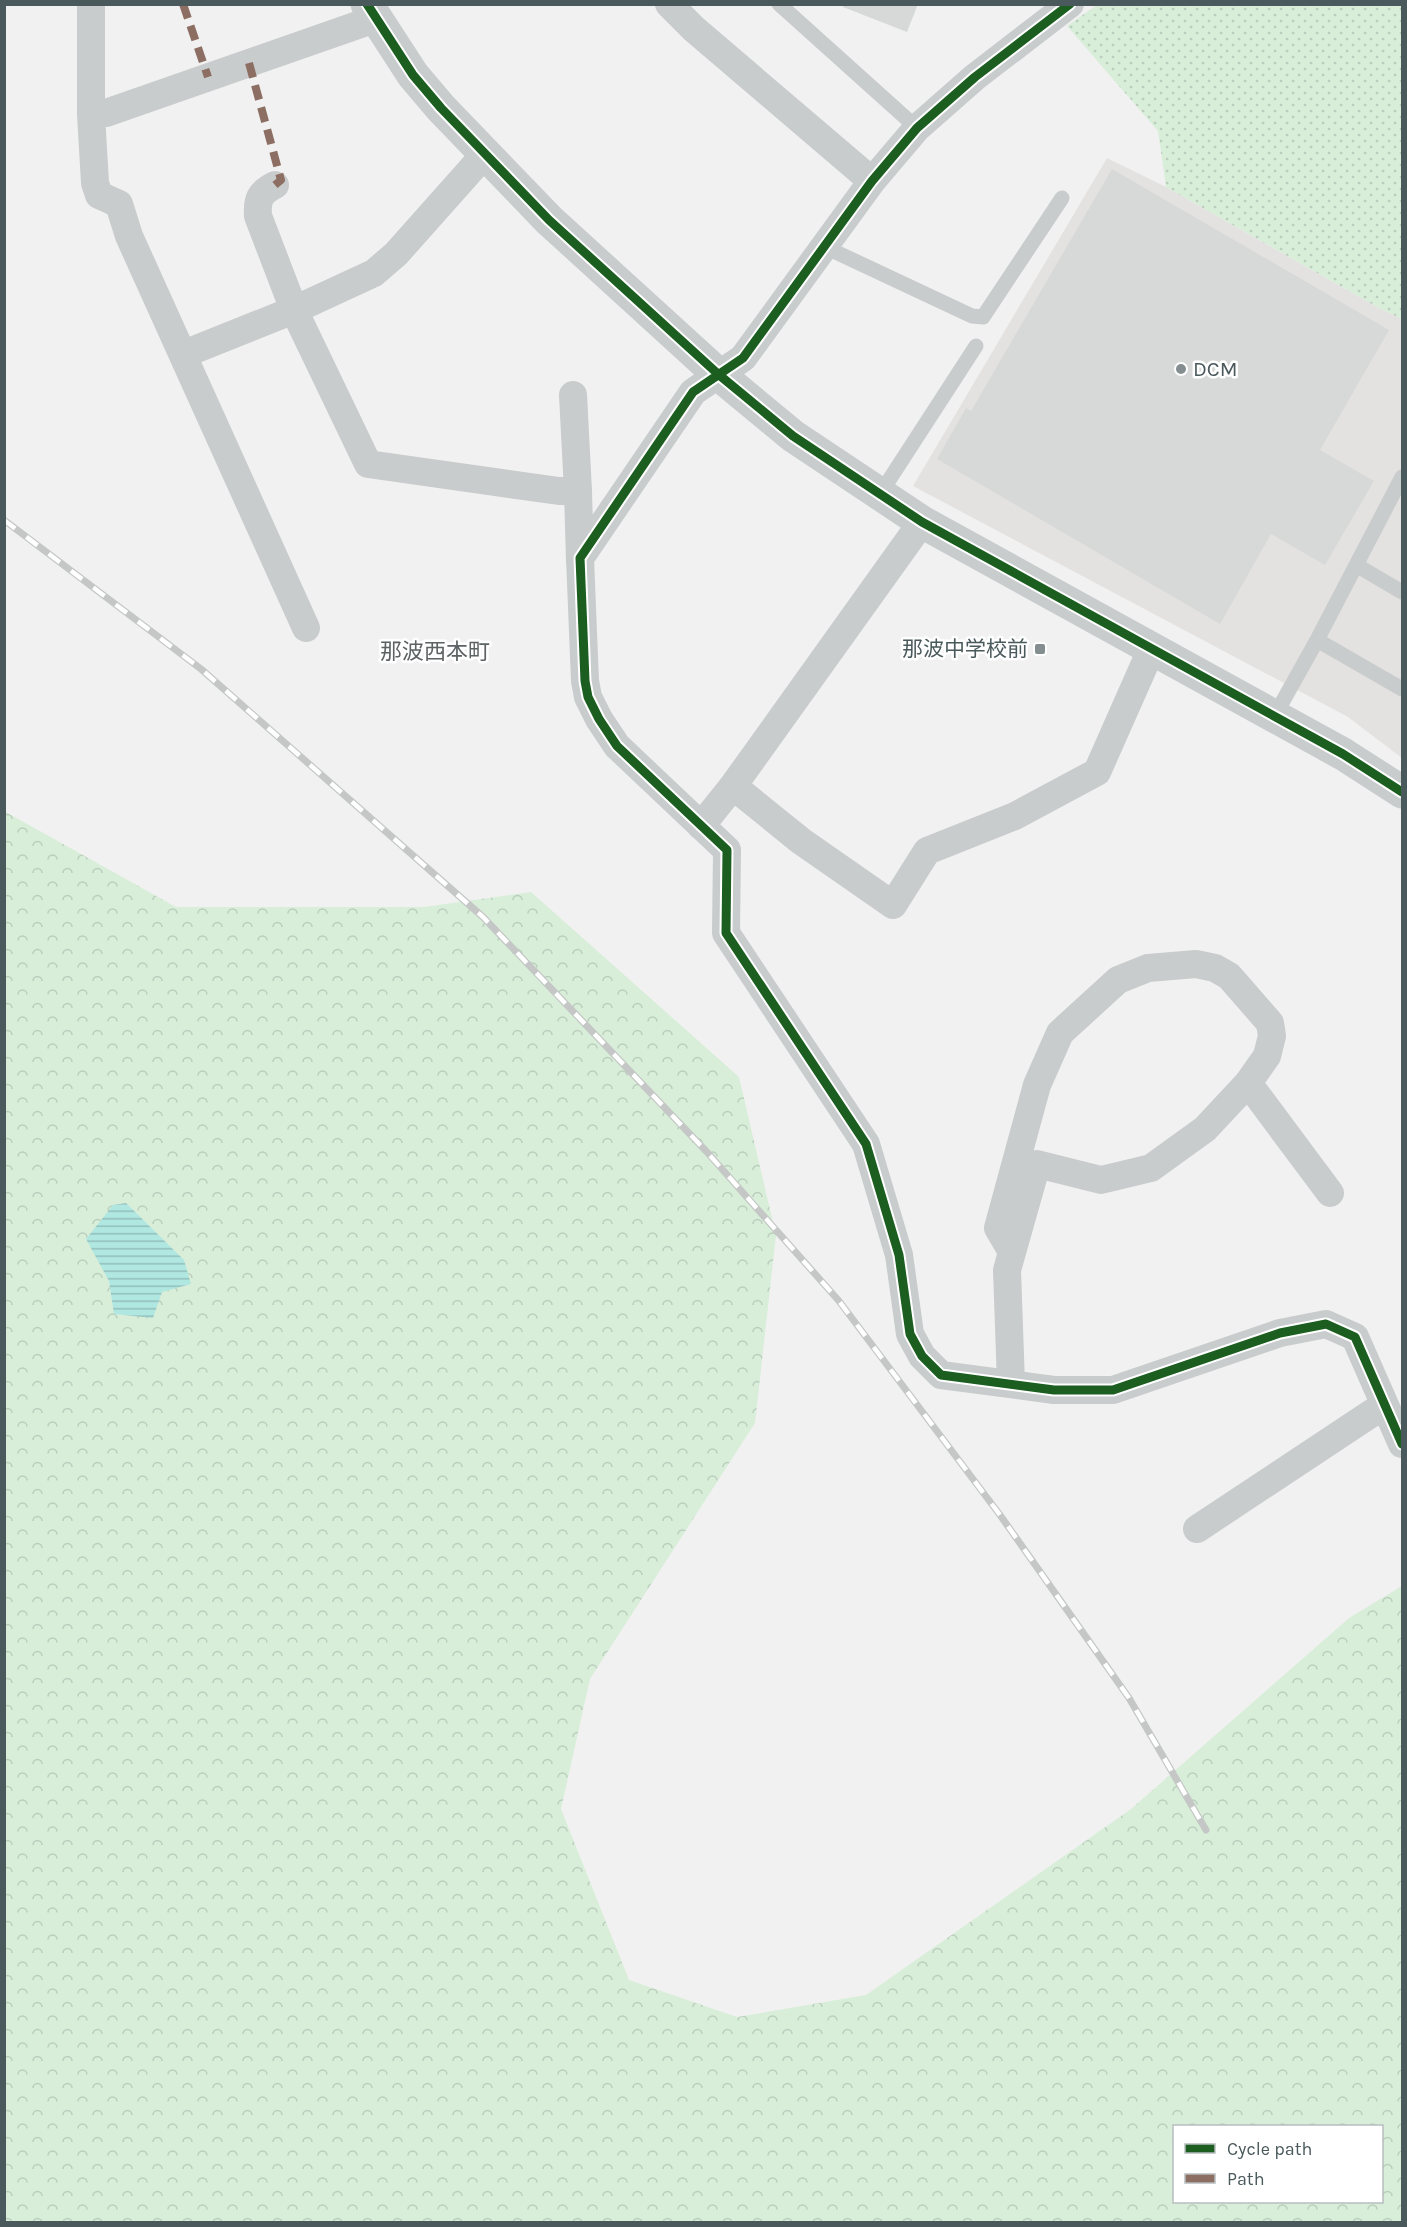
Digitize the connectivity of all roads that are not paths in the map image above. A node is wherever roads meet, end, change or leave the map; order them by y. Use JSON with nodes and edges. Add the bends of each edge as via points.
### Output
{"nodes":[{"id":1,"x":91,"y":4,"type":"edge"},
{"id":2,"x":779,"y":4,"type":"edge"},
{"id":3,"x":1070,"y":4,"type":"edge"},
{"id":4,"x":669,"y":5,"type":"edge"},
{"id":5,"x":371,"y":12,"type":"edge"},
{"id":6,"x":91,"y":114,"type":"junction"},
{"id":7,"x":917,"y":128,"type":"junction"},
{"id":8,"x":484,"y":154,"type":"junction"},
{"id":9,"x":872,"y":182,"type":"junction"},
{"id":10,"x":275,"y":185,"type":"dead end"},
{"id":11,"x":1062,"y":198,"type":"dead end"},
{"id":12,"x":825,"y":247,"type":"junction"},
{"id":13,"x":294,"y":310,"type":"junction"},
{"id":14,"x":976,"y":346,"type":"dead end"},
{"id":15,"x":184,"y":354,"type":"junction"},
{"id":16,"x":718,"y":374,"type":"junction"},
{"id":17,"x":573,"y":395,"type":"dead end"},
{"id":18,"x":1400,"y":486,"type":"edge"},
{"id":19,"x":578,"y":490,"type":"junction"},
{"id":20,"x":880,"y":494,"type":"junction"},
{"id":21,"x":922,"y":522,"type":"junction"},
{"id":22,"x":1356,"y":565,"type":"junction"},
{"id":23,"x":580,"y":566,"type":"junction"},
{"id":24,"x":1402,"y":592,"type":"edge"},
{"id":25,"x":306,"y":628,"type":"dead end"},
{"id":26,"x":1317,"y":640,"type":"junction"},
{"id":27,"x":1151,"y":650,"type":"junction"},
{"id":28,"x":1402,"y":689,"type":"edge"},
{"id":29,"x":1274,"y":717,"type":"junction"},
{"id":30,"x":733,"y":786,"type":"junction"},
{"id":31,"x":1402,"y":792,"type":"edge"},
{"id":32,"x":701,"y":826,"type":"junction"},
{"id":33,"x":1248,"y":1083,"type":"junction"},
{"id":34,"x":1330,"y":1193,"type":"dead end"},
{"id":35,"x":1012,"y":1252,"type":"junction"},
{"id":36,"x":1011,"y":1384,"type":"junction"},
{"id":37,"x":1384,"y":1405,"type":"junction"},
{"id":38,"x":1402,"y":1444,"type":"edge"},
{"id":39,"x":1197,"y":1529,"type":"dead end"}],
"edges":[{"from":1,"to":6,"type":"street"},
{"from":2,"to":7,"type":"lane"},
{"from":3,"to":7,"type":"street","via":[[975,77]]},
{"from":4,"to":9,"type":"street"},
{"from":5,"to":6,"type":"street","via":[[106,113]]},
{"from":5,"to":8,"type":"street","via":[[413,75]]},
{"from":6,"to":15,"type":"street","via":[[99,195],[119,204],[129,236]]},
{"from":7,"to":9,"type":"street"},
{"from":8,"to":13,"type":"street","via":[[396,254],[374,273]]},
{"from":8,"to":16,"type":"street","via":[[549,220]]},
{"from":9,"to":12,"type":"street"},
{"from":10,"to":13,"type":"street","via":[[264,190],[257,201],[258,216]]},
{"from":11,"to":12,"type":"lane","via":[[983,317],[972,316]]},
{"from":12,"to":16,"type":"street","via":[[743,358]]},
{"from":13,"to":15,"type":"street"},
{"from":13,"to":19,"type":"street","via":[[368,464],[559,491]]},
{"from":14,"to":20,"type":"lane"},
{"from":15,"to":25,"type":"street"},
{"from":16,"to":20,"type":"street","via":[[793,436]]},
{"from":16,"to":23,"type":"street","via":[[693,392],[580,558]]},
{"from":17,"to":19,"type":"street"},
{"from":18,"to":22,"type":"lane"},
{"from":19,"to":23,"type":"street"},
{"from":20,"to":21,"type":"street"},
{"from":21,"to":27,"type":"street"},
{"from":21,"to":30,"type":"street"},
{"from":22,"to":24,"type":"lane"},
{"from":22,"to":26,"type":"lane"},
{"from":23,"to":32,"type":"street","via":[[588,697],[617,746]]},
{"from":26,"to":28,"type":"lane"},
{"from":26,"to":29,"type":"lane"},
{"from":27,"to":29,"type":"street"},
{"from":27,"to":30,"type":"street","via":[[1097,772],[1015,816],[927,851],[893,905],[801,841]]},
{"from":29,"to":31,"type":"street"},
{"from":30,"to":32,"type":"street"},
{"from":32,"to":36,"type":"street","via":[[727,850],[726,933],[866,1144],[899,1255],[910,1334],[922,1356],[941,1375]]},
{"from":33,"to":34,"type":"street"},
{"from":33,"to":35,"type":"street","via":[[1204,1129],[1151,1168],[1101,1180],[1037,1164]]},
{"from":33,"to":35,"type":"street","via":[[1267,1056],[1272,1036],[1270,1023],[1229,976],[1196,964],[1148,968],[1118,980],[1060,1032],[1037,1085],[998,1228]]},
{"from":35,"to":36,"type":"street","via":[[1007,1270]]},
{"from":36,"to":37,"type":"street","via":[[1054,1390],[1113,1390],[1280,1333],[1326,1324],[1355,1337]]},
{"from":37,"to":38,"type":"street"},
{"from":37,"to":39,"type":"street"}]}
